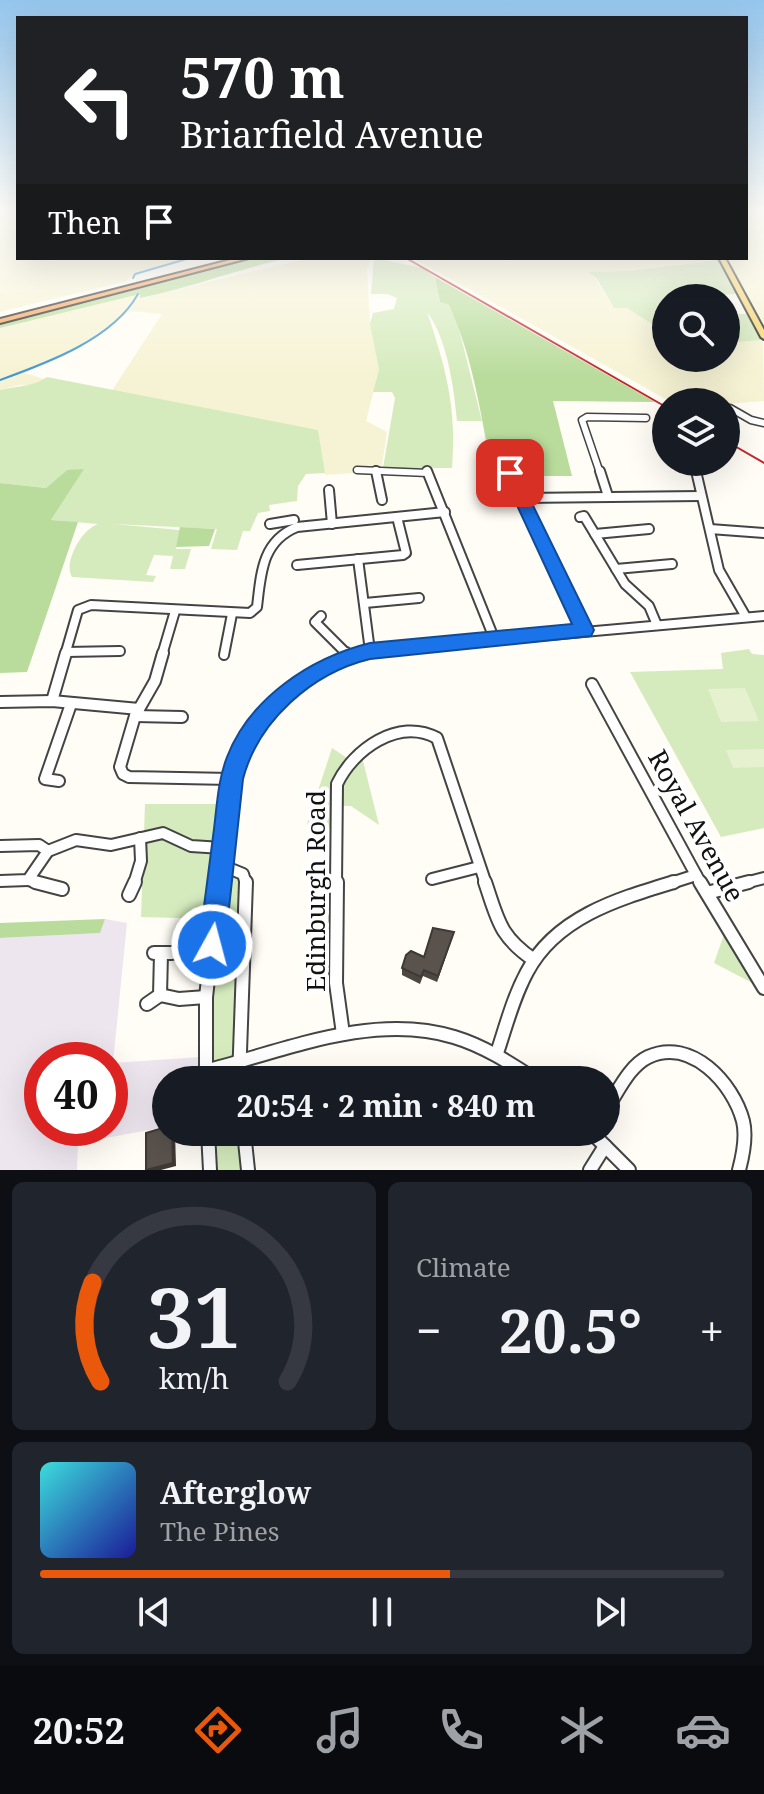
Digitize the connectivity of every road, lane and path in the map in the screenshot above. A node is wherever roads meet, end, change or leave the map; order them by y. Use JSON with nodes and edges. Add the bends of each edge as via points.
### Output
{"nodes":[{"id":1,"x":202,"y":267,"type":"edge"},
{"id":2,"x":212,"y":267,"type":"edge"},
{"id":3,"x":727,"y":267,"type":"edge"},
{"id":4,"x":0,"y":320,"type":"edge"},
{"id":5,"x":764,"y":337,"type":"edge"},
{"id":6,"x":740,"y":414,"type":"edge"},
{"id":7,"x":646,"y":418,"type":"dead end"},
{"id":8,"x":764,"y":423,"type":"edge"},
{"id":9,"x":357,"y":470,"type":"dead end"},
{"id":10,"x":376,"y":470,"type":"junction"},
{"id":11,"x":510,"y":473,"type":"dead end"},
{"id":12,"x":696,"y":476,"type":"edge"},
{"id":13,"x":329,"y":490,"type":"dead end"},
{"id":14,"x":608,"y":496,"type":"junction"},
{"id":15,"x":700,"y":496,"type":"junction"},
{"id":16,"x":522,"y":498,"type":"junction"},
{"id":17,"x":382,"y":500,"type":"dead end"},
{"id":18,"x":445,"y":512,"type":"junction"},
{"id":19,"x":397,"y":517,"type":"junction"},
{"id":20,"x":580,"y":517,"type":"dead end"},
{"id":21,"x":270,"y":524,"type":"dead end"},
{"id":22,"x":289,"y":524,"type":"junction"},
{"id":23,"x":332,"y":524,"type":"junction"},
{"id":24,"x":645,"y":528,"type":"dead end"},
{"id":25,"x":710,"y":529,"type":"junction"},
{"id":26,"x":764,"y":533,"type":"edge"},
{"id":27,"x":595,"y":534,"type":"junction"},
{"id":28,"x":358,"y":559,"type":"junction"},
{"id":29,"x":297,"y":565,"type":"dead end"},
{"id":30,"x":670,"y":567,"type":"dead end"},
{"id":31,"x":616,"y":569,"type":"junction"},
{"id":32,"x":419,"y":598,"type":"dead end"},
{"id":33,"x":365,"y":603,"type":"junction"},
{"id":34,"x":175,"y":611,"type":"junction"},
{"id":35,"x":232,"y":614,"type":"junction"},
{"id":36,"x":321,"y":616,"type":"dead end"},
{"id":37,"x":764,"y":616,"type":"edge"},
{"id":38,"x":746,"y":617,"type":"junction"},
{"id":39,"x":657,"y":625,"type":"junction"},
{"id":40,"x":584,"y":630,"type":"junction"},
{"id":41,"x":494,"y":638,"type":"junction"},
{"id":42,"x":120,"y":651,"type":"dead end"},
{"id":43,"x":370,"y":651,"type":"junction"},
{"id":44,"x":66,"y":652,"type":"junction"},
{"id":45,"x":224,"y":656,"type":"dead end"},
{"id":46,"x":349,"y":656,"type":"junction"},
{"id":47,"x":592,"y":684,"type":"dead end"},
{"id":48,"x":52,"y":701,"type":"junction"},
{"id":49,"x":0,"y":702,"type":"edge"},
{"id":50,"x":71,"y":704,"type":"junction"},
{"id":51,"x":137,"y":713,"type":"junction"},
{"id":52,"x":182,"y":717,"type":"dead end"},
{"id":53,"x":231,"y":779,"type":"junction"},
{"id":54,"x":59,"y":781,"type":"dead end"},
{"id":55,"x":140,"y":838,"type":"junction"},
{"id":56,"x":0,"y":846,"type":"edge"},
{"id":57,"x":222,"y":848,"type":"junction"},
{"id":58,"x":48,"y":851,"type":"junction"},
{"id":59,"x":221,"y":865,"type":"junction"},
{"id":60,"x":479,"y":867,"type":"junction"},
{"id":61,"x":696,"y":875,"type":"junction"},
{"id":62,"x":764,"y":878,"type":"edge"},
{"id":63,"x":432,"y":879,"type":"dead end"},
{"id":64,"x":28,"y":880,"type":"junction"},
{"id":65,"x":0,"y":881,"type":"edge"},
{"id":66,"x":62,"y":889,"type":"dead end"},
{"id":67,"x":707,"y":893,"type":"junction"},
{"id":68,"x":129,"y":895,"type":"dead end"},
{"id":69,"x":162,"y":953,"type":"dead end"},
{"id":70,"x":534,"y":960,"type":"junction"},
{"id":71,"x":764,"y":988,"type":"edge"},
{"id":72,"x":160,"y":995,"type":"junction"},
{"id":73,"x":206,"y":997,"type":"junction"},
{"id":74,"x":147,"y":1004,"type":"dead end"},
{"id":75,"x":343,"y":1034,"type":"junction"},
{"id":76,"x":497,"y":1053,"type":"junction"},
{"id":77,"x":238,"y":1063,"type":"junction"},
{"id":78,"x":205,"y":1066,"type":"edge"},
{"id":79,"x":230,"y":1066,"type":"edge"},
{"id":80,"x":238,"y":1066,"type":"edge"},
{"id":81,"x":516,"y":1066,"type":"edge"},
{"id":82,"x":620,"y":1091,"type":"edge"},
{"id":83,"x":209,"y":1146,"type":"edge"},
{"id":84,"x":245,"y":1146,"type":"edge"},
{"id":85,"x":605,"y":1146,"type":"joint"},
{"id":86,"x":210,"y":1170,"type":"edge"},
{"id":87,"x":248,"y":1170,"type":"edge"},
{"id":88,"x":590,"y":1170,"type":"edge"},
{"id":89,"x":629,"y":1170,"type":"edge"},
{"id":90,"x":739,"y":1170,"type":"edge"}],
"edges":[{"from":1,"to":4,"type":"highway"},
{"from":2,"to":4,"type":"highway"},
{"from":3,"to":5,"type":"main road"},
{"from":6,"to":8,"type":"street"},
{"from":7,"to":14,"type":"street","via":[[582,420]]},
{"from":9,"to":10,"type":"street"},
{"from":10,"to":17,"type":"street"},
{"from":10,"to":18,"type":"street","via":[[427,471]]},
{"from":11,"to":16,"type":"street"},
{"from":12,"to":15,"type":"street"},
{"from":13,"to":23,"type":"street"},
{"from":14,"to":15,"type":"street"},
{"from":14,"to":16,"type":"street"},
{"from":15,"to":25,"type":"street"},
{"from":16,"to":40,"type":"street"},
{"from":18,"to":19,"type":"street"},
{"from":18,"to":41,"type":"street"},
{"from":19,"to":23,"type":"street"},
{"from":19,"to":28,"type":"street","via":[[406,553]]},
{"from":20,"to":27,"type":"street"},
{"from":21,"to":22,"type":"street"},
{"from":22,"to":23,"type":"street"},
{"from":22,"to":35,"type":"street","via":[[265,552],[257,607]]},
{"from":24,"to":27,"type":"street"},
{"from":25,"to":26,"type":"street"},
{"from":25,"to":38,"type":"street","via":[[719,570]]},
{"from":27,"to":31,"type":"street"},
{"from":28,"to":29,"type":"street"},
{"from":28,"to":33,"type":"street"},
{"from":30,"to":31,"type":"street"},
{"from":31,"to":39,"type":"street","via":[[644,599]]},
{"from":32,"to":33,"type":"street"},
{"from":33,"to":43,"type":"street"},
{"from":34,"to":35,"type":"street"},
{"from":34,"to":44,"type":"street","via":[[91,605],[78,610]]},
{"from":34,"to":51,"type":"street","via":[[155,681]]},
{"from":35,"to":45,"type":"street"},
{"from":36,"to":46,"type":"street","via":[[315,622],[319,628]]},
{"from":37,"to":38,"type":"street"},
{"from":38,"to":39,"type":"street"},
{"from":39,"to":40,"type":"street"},
{"from":40,"to":41,"type":"street"},
{"from":41,"to":43,"type":"street"},
{"from":42,"to":44,"type":"street"},
{"from":43,"to":46,"type":"street"},
{"from":44,"to":48,"type":"street"},
{"from":46,"to":53,"type":"street","via":[[293,688],[262,715]]},
{"from":47,"to":61,"type":"street","name":"Royal Avenue"},
{"from":48,"to":49,"type":"street"},
{"from":48,"to":50,"type":"street"},
{"from":50,"to":51,"type":"street"},
{"from":50,"to":54,"type":"street","via":[[45,779]]},
{"from":51,"to":52,"type":"street"},
{"from":51,"to":53,"type":"street","via":[[120,767],[123,774]]},
{"from":53,"to":57,"type":"street"},
{"from":55,"to":57,"type":"street","via":[[163,833],[191,846]]},
{"from":55,"to":58,"type":"street","via":[[111,845],[76,840]]},
{"from":55,"to":68,"type":"street","via":[[141,872]]},
{"from":56,"to":58,"type":"street","via":[[39,845]]},
{"from":57,"to":59,"type":"street"},
{"from":58,"to":64,"type":"street"},
{"from":59,"to":73,"type":"street"},
{"from":59,"to":77,"type":"street","via":[[243,874],[246,881]]},
{"from":60,"to":63,"type":"street"},
{"from":60,"to":70,"type":"street","name":"Edinburgh Road","via":[[506,939]]},
{"from":60,"to":75,"type":"street","name":"Edinburgh Road","via":[[437,738],[423,732],[385,737],[368,744],[345,766],[337,784],[335,828],[337,996]]},
{"from":61,"to":67,"type":"street","name":"Royal Avenue"},
{"from":61,"to":70,"type":"street","via":[[565,924]]},
{"from":62,"to":67,"type":"street"},
{"from":64,"to":65,"type":"street"},
{"from":64,"to":66,"type":"street"},
{"from":67,"to":71,"type":"street","name":"Royal Avenue"},
{"from":69,"to":72,"type":"street"},
{"from":70,"to":76,"type":"street"},
{"from":72,"to":73,"type":"street"},
{"from":72,"to":74,"type":"street"},
{"from":73,"to":78,"type":"street"},
{"from":75,"to":76,"type":"street","via":[[425,1028]]},
{"from":75,"to":77,"type":"street"},
{"from":76,"to":81,"type":"street"},
{"from":77,"to":79,"type":"street"},
{"from":77,"to":80,"type":"street"},
{"from":82,"to":90,"type":"street","via":[[645,1059],[669,1052],[691,1057],[714,1072],[735,1101],[745,1138]]},
{"from":83,"to":86,"type":"street"},
{"from":84,"to":87,"type":"street"},
{"from":85,"to":88,"type":"street"},
{"from":85,"to":89,"type":"street"}]}
